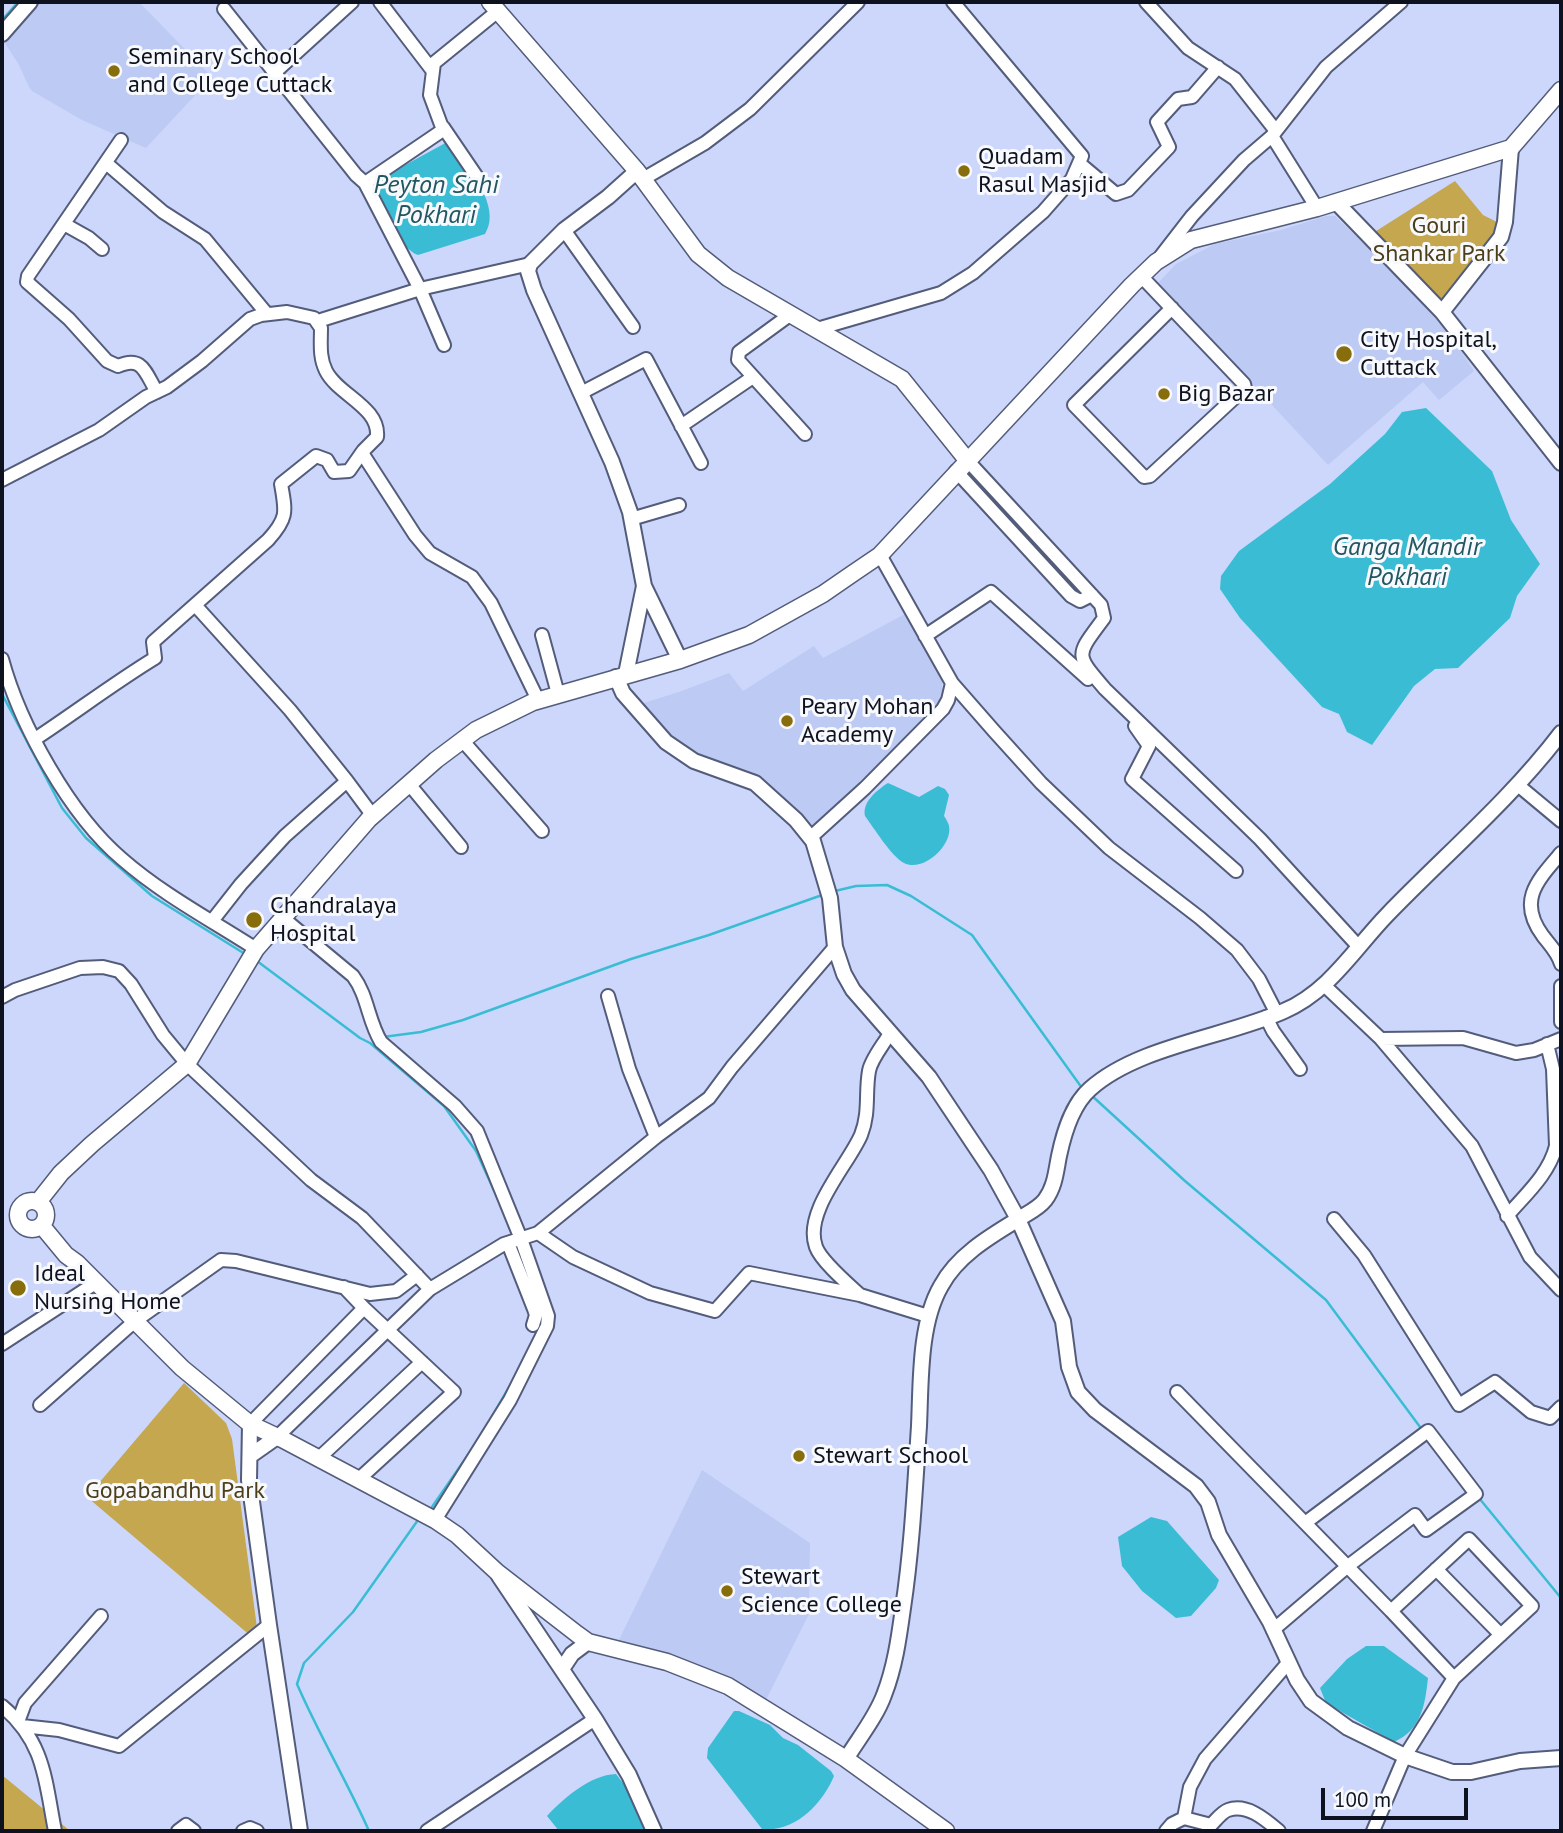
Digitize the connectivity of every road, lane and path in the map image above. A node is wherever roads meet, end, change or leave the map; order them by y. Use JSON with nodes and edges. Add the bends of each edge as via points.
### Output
{"nodes":[{"id":1,"x":30,"y":2,"type":"edge"},
{"id":2,"x":352,"y":2,"type":"edge"},
{"id":3,"x":380,"y":2,"type":"edge"},
{"id":4,"x":858,"y":2,"type":"edge"},
{"id":5,"x":953,"y":2,"type":"edge"},
{"id":6,"x":1146,"y":2,"type":"edge"},
{"id":7,"x":1401,"y":2,"type":"edge"},
{"id":8,"x":494,"y":6,"type":"edge"},
{"id":9,"x":224,"y":9,"type":"dead end"},
{"id":10,"x":2,"y":34,"type":"edge"},
{"id":11,"x":1217,"y":67,"type":"junction"},
{"id":12,"x":432,"y":70,"type":"junction"},
{"id":13,"x":274,"y":72,"type":"junction"},
{"id":14,"x":1561,"y":90,"type":"edge"},
{"id":15,"x":443,"y":127,"type":"junction"},
{"id":16,"x":1274,"y":134,"type":"junction"},
{"id":17,"x":121,"y":140,"type":"dead end"},
{"id":18,"x":1510,"y":148,"type":"junction"},
{"id":19,"x":106,"y":163,"type":"junction"},
{"id":20,"x":1079,"y":163,"type":"junction"},
{"id":21,"x":640,"y":175,"type":"junction"},
{"id":22,"x":477,"y":177,"type":"dead end"},
{"id":23,"x":365,"y":183,"type":"junction"},
{"id":24,"x":1336,"y":202,"type":"junction"},
{"id":25,"x":1317,"y":208,"type":"junction"},
{"id":26,"x":64,"y":224,"type":"junction"},
{"id":27,"x":564,"y":230,"type":"junction"},
{"id":28,"x":102,"y":248,"type":"dead end"},
{"id":29,"x":1156,"y":262,"type":"junction"},
{"id":30,"x":530,"y":264,"type":"junction"},
{"id":31,"x":1141,"y":276,"type":"junction"},
{"id":32,"x":420,"y":289,"type":"junction"},
{"id":33,"x":1171,"y":308,"type":"junction"},
{"id":34,"x":1442,"y":312,"type":"junction"},
{"id":35,"x":267,"y":314,"type":"junction"},
{"id":36,"x":791,"y":314,"type":"junction"},
{"id":37,"x":317,"y":321,"type":"junction"},
{"id":38,"x":633,"y":327,"type":"dead end"},
{"id":39,"x":817,"y":329,"type":"junction"},
{"id":40,"x":444,"y":345,"type":"dead end"},
{"id":41,"x":753,"y":377,"type":"junction"},
{"id":42,"x":157,"y":392,"type":"junction"},
{"id":43,"x":581,"y":393,"type":"junction"},
{"id":44,"x":681,"y":426,"type":"junction"},
{"id":45,"x":805,"y":434,"type":"dead end"},
{"id":46,"x":363,"y":451,"type":"junction"},
{"id":47,"x":701,"y":463,"type":"dead end"},
{"id":48,"x":1561,"y":463,"type":"edge"},
{"id":49,"x":961,"y":465,"type":"junction"},
{"id":50,"x":2,"y":480,"type":"edge"},
{"id":51,"x":679,"y":505,"type":"dead end"},
{"id":52,"x":631,"y":519,"type":"junction"},
{"id":53,"x":880,"y":555,"type":"junction"},
{"id":54,"x":644,"y":586,"type":"junction"},
{"id":55,"x":195,"y":605,"type":"junction"},
{"id":56,"x":542,"y":635,"type":"dead end"},
{"id":57,"x":925,"y":636,"type":"junction"},
{"id":58,"x":2,"y":659,"type":"edge"},
{"id":59,"x":680,"y":660,"type":"junction"},
{"id":60,"x":621,"y":675,"type":"junction"},
{"id":61,"x":952,"y":683,"type":"junction"},
{"id":62,"x":558,"y":694,"type":"junction"},
{"id":63,"x":538,"y":700,"type":"junction"},
{"id":64,"x":1561,"y":733,"type":"edge"},
{"id":65,"x":35,"y":739,"type":"junction"},
{"id":66,"x":462,"y":740,"type":"junction"},
{"id":67,"x":347,"y":781,"type":"junction"},
{"id":68,"x":409,"y":784,"type":"junction"},
{"id":69,"x":1518,"y":786,"type":"junction"},
{"id":70,"x":373,"y":816,"type":"junction"},
{"id":71,"x":1561,"y":821,"type":"edge"},
{"id":72,"x":542,"y":831,"type":"dead end"},
{"id":73,"x":810,"y":838,"type":"junction"},
{"id":74,"x":461,"y":847,"type":"dead end"},
{"id":75,"x":1561,"y":853,"type":"edge"},
{"id":76,"x":1236,"y":871,"type":"dead end"},
{"id":77,"x":282,"y":918,"type":"junction"},
{"id":78,"x":212,"y":921,"type":"junction"},
{"id":79,"x":1358,"y":946,"type":"junction"},
{"id":80,"x":835,"y":947,"type":"junction"},
{"id":81,"x":254,"y":952,"type":"junction"},
{"id":82,"x":1561,"y":964,"type":"edge"},
{"id":83,"x":1325,"y":986,"type":"junction"},
{"id":84,"x":1561,"y":986,"type":"edge"},
{"id":85,"x":608,"y":996,"type":"dead end"},
{"id":86,"x":2,"y":997,"type":"edge"},
{"id":87,"x":1272,"y":1015,"type":"junction"},
{"id":88,"x":1561,"y":1022,"type":"edge"},
{"id":89,"x":890,"y":1033,"type":"junction"},
{"id":90,"x":1381,"y":1039,"type":"junction"},
{"id":91,"x":1561,"y":1039,"type":"edge"},
{"id":92,"x":1547,"y":1044,"type":"junction"},
{"id":93,"x":187,"y":1064,"type":"junction"},
{"id":94,"x":1300,"y":1069,"type":"dead end"},
{"id":95,"x":656,"y":1137,"type":"junction"},
{"id":96,"x":38,"y":1202,"type":"junction"},
{"id":97,"x":1507,"y":1216,"type":"junction"},
{"id":98,"x":19,"y":1217,"type":"junction"},
{"id":99,"x":1018,"y":1219,"type":"junction"},
{"id":100,"x":1334,"y":1219,"type":"dead end"},
{"id":101,"x":2,"y":1222,"type":"edge"},
{"id":102,"x":42,"y":1226,"type":"junction"},
{"id":103,"x":538,"y":1233,"type":"junction"},
{"id":104,"x":521,"y":1239,"type":"junction"},
{"id":105,"x":508,"y":1243,"type":"junction"},
{"id":106,"x":417,"y":1275,"type":"junction"},
{"id":107,"x":97,"y":1282,"type":"junction"},
{"id":108,"x":344,"y":1287,"type":"junction"},
{"id":109,"x":430,"y":1289,"type":"junction"},
{"id":110,"x":1561,"y":1290,"type":"edge"},
{"id":111,"x":860,"y":1294,"type":"junction"},
{"id":112,"x":365,"y":1308,"type":"junction"},
{"id":113,"x":929,"y":1316,"type":"junction"},
{"id":114,"x":135,"y":1321,"type":"junction"},
{"id":115,"x":533,"y":1325,"type":"dead end"},
{"id":116,"x":388,"y":1330,"type":"junction"},
{"id":117,"x":2,"y":1344,"type":"edge"},
{"id":118,"x":422,"y":1362,"type":"junction"},
{"id":119,"x":1177,"y":1392,"type":"dead end"},
{"id":120,"x":40,"y":1405,"type":"dead end"},
{"id":121,"x":1561,"y":1407,"type":"edge"},
{"id":122,"x":250,"y":1424,"type":"junction"},
{"id":123,"x":277,"y":1437,"type":"junction"},
{"id":124,"x":250,"y":1456,"type":"junction"},
{"id":125,"x":319,"y":1458,"type":"junction"},
{"id":126,"x":359,"y":1479,"type":"junction"},
{"id":127,"x":435,"y":1520,"type":"junction"},
{"id":128,"x":1306,"y":1523,"type":"junction"},
{"id":129,"x":1348,"y":1566,"type":"junction"},
{"id":130,"x":1436,"y":1569,"type":"junction"},
{"id":131,"x":497,"y":1572,"type":"junction"},
{"id":132,"x":1391,"y":1611,"type":"junction"},
{"id":133,"x":102,"y":1616,"type":"dead end"},
{"id":134,"x":269,"y":1625,"type":"junction"},
{"id":135,"x":1273,"y":1630,"type":"junction"},
{"id":136,"x":1501,"y":1635,"type":"junction"},
{"id":137,"x":589,"y":1642,"type":"junction"},
{"id":138,"x":1288,"y":1663,"type":"junction"},
{"id":139,"x":562,"y":1669,"type":"junction"},
{"id":140,"x":1454,"y":1678,"type":"junction"},
{"id":141,"x":2,"y":1706,"type":"edge"},
{"id":142,"x":595,"y":1719,"type":"junction"},
{"id":143,"x":20,"y":1724,"type":"junction"},
{"id":144,"x":1405,"y":1756,"type":"junction"},
{"id":145,"x":1561,"y":1758,"type":"edge"},
{"id":146,"x":846,"y":1759,"type":"junction"},
{"id":147,"x":1184,"y":1818,"type":"junction"},
{"id":148,"x":55,"y":1831,"type":"edge"},
{"id":149,"x":178,"y":1831,"type":"edge"},
{"id":150,"x":194,"y":1831,"type":"edge"},
{"id":151,"x":243,"y":1831,"type":"edge"},
{"id":152,"x":257,"y":1831,"type":"edge"},
{"id":153,"x":300,"y":1831,"type":"edge"},
{"id":154,"x":427,"y":1831,"type":"edge"},
{"id":155,"x":654,"y":1831,"type":"edge"},
{"id":156,"x":946,"y":1831,"type":"edge"},
{"id":157,"x":1166,"y":1831,"type":"edge"},
{"id":158,"x":1279,"y":1831,"type":"edge"},
{"id":159,"x":1373,"y":1831,"type":"edge"}],
"edges":[{"from":1,"to":10,"type":"street"},
{"from":2,"to":13,"type":"street"},
{"from":3,"to":12,"type":"street"},
{"from":4,"to":21,"type":"street","via":[[751,109],[705,143]]},
{"from":5,"to":20,"type":"street","via":[[1082,156]]},
{"from":6,"to":11,"type":"street","via":[[1188,48]]},
{"from":7,"to":16,"type":"street","via":[[1326,67]]},
{"from":8,"to":12,"type":"street"},
{"from":8,"to":21,"type":"main road"},
{"from":9,"to":13,"type":"street"},
{"from":11,"to":16,"type":"street","via":[[1235,79]]},
{"from":11,"to":20,"type":"street","via":[[1192,97],[1178,99],[1157,122],[1168,147],[1128,190],[1116,194]]},
{"from":12,"to":15,"type":"street","via":[[430,95]]},
{"from":13,"to":23,"type":"street"},
{"from":14,"to":18,"type":"main road"},
{"from":15,"to":22,"type":"street"},
{"from":15,"to":23,"type":"street"},
{"from":16,"to":25,"type":"street"},
{"from":16,"to":29,"type":"street","via":[[1192,216]]},
{"from":17,"to":19,"type":"street"},
{"from":18,"to":24,"type":"main road"},
{"from":18,"to":34,"type":"street","via":[[1501,237]]},
{"from":19,"to":26,"type":"street"},
{"from":19,"to":35,"type":"street","via":[[163,212],[205,239]]},
{"from":20,"to":39,"type":"street","via":[[1072,179],[1043,212],[973,273],[941,293]]},
{"from":21,"to":27,"type":"street"},
{"from":21,"to":36,"type":"main road","via":[[698,254],[728,278]]},
{"from":23,"to":32,"type":"street"},
{"from":24,"to":25,"type":"main road"},
{"from":24,"to":34,"type":"street"},
{"from":25,"to":29,"type":"main road","via":[[1191,240]]},
{"from":26,"to":28,"type":"street"},
{"from":26,"to":42,"type":"street","via":[[27,282],[107,361],[114,366],[135,361],[141,366]]},
{"from":27,"to":30,"type":"street"},
{"from":27,"to":38,"type":"street"},
{"from":29,"to":31,"type":"main road"},
{"from":30,"to":32,"type":"street"},
{"from":30,"to":43,"type":"street","via":[[534,290]]},
{"from":31,"to":33,"type":"street"},
{"from":31,"to":49,"type":"main road"},
{"from":32,"to":37,"type":"street"},
{"from":32,"to":40,"type":"street"},
{"from":33,"to":33,"type":"street","via":[[1245,388],[1150,477],[1144,477],[1074,405]]},
{"from":34,"to":48,"type":"street"},
{"from":35,"to":37,"type":"street","via":[[300,314]]},
{"from":35,"to":42,"type":"street","via":[[250,319],[186,374]]},
{"from":36,"to":39,"type":"main road"},
{"from":36,"to":41,"type":"street","via":[[738,352],[738,360]]},
{"from":37,"to":46,"type":"street","via":[[325,370],[371,415],[378,429],[377,437]]},
{"from":39,"to":49,"type":"main road","via":[[902,379]]},
{"from":41,"to":44,"type":"street"},
{"from":41,"to":45,"type":"street"},
{"from":42,"to":50,"type":"street","via":[[99,430]]},
{"from":43,"to":44,"type":"street","via":[[646,359]]},
{"from":43,"to":52,"type":"street"},
{"from":44,"to":47,"type":"street"},
{"from":46,"to":55,"type":"street","via":[[349,471],[334,472],[327,460],[316,456],[281,484],[286,513],[282,525]]},
{"from":46,"to":63,"type":"street","via":[[430,553],[472,577],[491,603]]},
{"from":49,"to":53,"type":"main road"},
{"from":49,"to":79,"type":"street","via":[[1071,596],[1080,601],[1092,595],[1101,605],[1104,618],[1083,646],[1084,664],[1260,839]]},
{"from":51,"to":52,"type":"street"},
{"from":52,"to":54,"type":"street"},
{"from":53,"to":57,"type":"street"},
{"from":53,"to":59,"type":"main road","via":[[824,594],[749,635]]},
{"from":54,"to":59,"type":"street"},
{"from":54,"to":60,"type":"street"},
{"from":55,"to":65,"type":"street","via":[[153,642],[155,658]]},
{"from":55,"to":67,"type":"street"},
{"from":56,"to":62,"type":"street"},
{"from":57,"to":61,"type":"street"},
{"from":57,"to":76,"type":"street","via":[[991,592],[1128,717],[1149,746],[1132,779]]},
{"from":58,"to":65,"type":"street"},
{"from":59,"to":60,"type":"main road"},
{"from":60,"to":62,"type":"main road"},
{"from":60,"to":73,"type":"street","via":[[623,694],[666,742],[694,761],[755,783]]},
{"from":61,"to":73,"type":"street","via":[[943,709]]},
{"from":61,"to":87,"type":"street","via":[[1080,822],[1237,950],[1259,979]]},
{"from":62,"to":63,"type":"main road"},
{"from":63,"to":66,"type":"main road"},
{"from":64,"to":69,"type":"street"},
{"from":65,"to":78,"type":"street","via":[[66,795],[113,850]]},
{"from":66,"to":68,"type":"main road"},
{"from":66,"to":72,"type":"street"},
{"from":67,"to":70,"type":"street"},
{"from":67,"to":78,"type":"street","via":[[285,835]]},
{"from":68,"to":70,"type":"main road"},
{"from":68,"to":74,"type":"street"},
{"from":69,"to":71,"type":"street"},
{"from":69,"to":79,"type":"street"},
{"from":70,"to":77,"type":"main road"},
{"from":73,"to":80,"type":"street","via":[[830,898]]},
{"from":75,"to":82,"type":"street","via":[[1538,880],[1529,909]]},
{"from":77,"to":81,"type":"main road"},
{"from":77,"to":104,"type":"street","via":[[354,976],[381,1041],[456,1106],[477,1131]]},
{"from":78,"to":81,"type":"street"},
{"from":79,"to":83,"type":"street"},
{"from":80,"to":89,"type":"street","via":[[853,990]]},
{"from":80,"to":95,"type":"street","via":[[709,1098]]},
{"from":81,"to":93,"type":"main road"},
{"from":83,"to":87,"type":"street"},
{"from":83,"to":90,"type":"street"},
{"from":84,"to":88,"type":"street"},
{"from":85,"to":95,"type":"street","via":[[629,1069]]},
{"from":86,"to":93,"type":"street","via":[[80,968],[119,971]]},
{"from":87,"to":94,"type":"street","via":[[1273,1031]]},
{"from":87,"to":99,"type":"street","via":[[1155,1053],[1092,1086],[1068,1124],[1049,1192],[1043,1202]]},
{"from":89,"to":99,"type":"street","via":[[929,1077]]},
{"from":89,"to":111,"type":"street","via":[[869,1069],[869,1105],[861,1135],[813,1227],[816,1248]]},
{"from":90,"to":92,"type":"street","via":[[1463,1038],[1516,1053]]},
{"from":90,"to":97,"type":"street","via":[[1472,1146]]},
{"from":91,"to":92,"type":"street"},
{"from":92,"to":97,"type":"street","via":[[1553,1069],[1556,1146],[1544,1173]]},
{"from":93,"to":96,"type":"main road","via":[[92,1144]]},
{"from":93,"to":106,"type":"street","via":[[311,1180],[362,1218]]},
{"from":95,"to":103,"type":"street"},
{"from":96,"to":98,"type":"main road","via":[[25,1203]]},
{"from":96,"to":102,"type":"main road","via":[[46,1214]]},
{"from":97,"to":110,"type":"street","via":[[1530,1257]]},
{"from":98,"to":101,"type":"main road"},
{"from":98,"to":102,"type":"main road","via":[[28,1228]]},
{"from":99,"to":113,"type":"street","via":[[956,1264],[940,1286]]},
{"from":99,"to":135,"type":"street","via":[[1063,1321],[1069,1367],[1078,1392],[1196,1486]]},
{"from":100,"to":121,"type":"street","via":[[1364,1255],[1459,1405],[1495,1382],[1531,1412],[1550,1418]]},
{"from":102,"to":107,"type":"main road","via":[[65,1255]]},
{"from":103,"to":104,"type":"street"},
{"from":103,"to":111,"type":"street","via":[[573,1257],[650,1293],[715,1311],[749,1273]]},
{"from":104,"to":105,"type":"street"},
{"from":104,"to":127,"type":"street","via":[[547,1308],[547,1326],[498,1422]]},
{"from":105,"to":109,"type":"street"},
{"from":105,"to":115,"type":"street","via":[[534,1308]]},
{"from":106,"to":108,"type":"street","via":[[396,1291],[370,1294]]},
{"from":106,"to":109,"type":"street"},
{"from":107,"to":114,"type":"main road"},
{"from":107,"to":117,"type":"street"},
{"from":108,"to":112,"type":"street"},
{"from":108,"to":114,"type":"street","via":[[220,1260]]},
{"from":109,"to":116,"type":"street"},
{"from":111,"to":113,"type":"street"},
{"from":112,"to":116,"type":"street"},
{"from":112,"to":122,"type":"street"},
{"from":113,"to":146,"type":"street","via":[[909,1568],[898,1647],[884,1697]]},
{"from":114,"to":120,"type":"street"},
{"from":114,"to":122,"type":"main road","via":[[182,1368]]},
{"from":116,"to":118,"type":"street"},
{"from":116,"to":123,"type":"street"},
{"from":118,"to":125,"type":"street"},
{"from":118,"to":126,"type":"street","via":[[454,1392]]},
{"from":119,"to":128,"type":"street"},
{"from":122,"to":123,"type":"main road"},
{"from":122,"to":124,"type":"street"},
{"from":123,"to":124,"type":"street"},
{"from":123,"to":125,"type":"main road"},
{"from":124,"to":134,"type":"street","via":[[249,1480]]},
{"from":125,"to":126,"type":"main road"},
{"from":126,"to":127,"type":"main road"},
{"from":127,"to":131,"type":"main road"},
{"from":128,"to":129,"type":"street"},
{"from":128,"to":129,"type":"street","via":[[1428,1431],[1476,1494],[1426,1530],[1415,1515]]},
{"from":129,"to":132,"type":"street"},
{"from":129,"to":135,"type":"street"},
{"from":130,"to":132,"type":"street"},
{"from":130,"to":136,"type":"street"},
{"from":130,"to":136,"type":"street","via":[[1469,1539],[1532,1606]]},
{"from":131,"to":137,"type":"main road"},
{"from":131,"to":139,"type":"street"},
{"from":132,"to":140,"type":"street"},
{"from":133,"to":143,"type":"street","via":[[24,1703]]},
{"from":134,"to":143,"type":"street","via":[[119,1746]]},
{"from":134,"to":153,"type":"street"},
{"from":135,"to":138,"type":"street"},
{"from":136,"to":140,"type":"street"},
{"from":137,"to":139,"type":"street","via":[[572,1654]]},
{"from":137,"to":146,"type":"main road","via":[[667,1662],[729,1686]]},
{"from":138,"to":144,"type":"street","via":[[1311,1701],[1348,1728]]},
{"from":138,"to":147,"type":"street","via":[[1205,1759],[1190,1787]]},
{"from":139,"to":142,"type":"street"},
{"from":140,"to":144,"type":"street"},
{"from":141,"to":143,"type":"street"},
{"from":142,"to":154,"type":"street"},
{"from":142,"to":155,"type":"street","via":[[629,1775]]},
{"from":143,"to":148,"type":"street","via":[[40,1754]]},
{"from":144,"to":145,"type":"street","via":[[1452,1772]]},
{"from":144,"to":159,"type":"street"},
{"from":146,"to":156,"type":"main road"},
{"from":147,"to":157,"type":"street"},
{"from":147,"to":158,"type":"street","via":[[1211,1825],[1226,1810],[1240,1808],[1263,1817]]},
{"from":149,"to":150,"type":"street","via":[[186,1825]]},
{"from":151,"to":152,"type":"street"}]}
